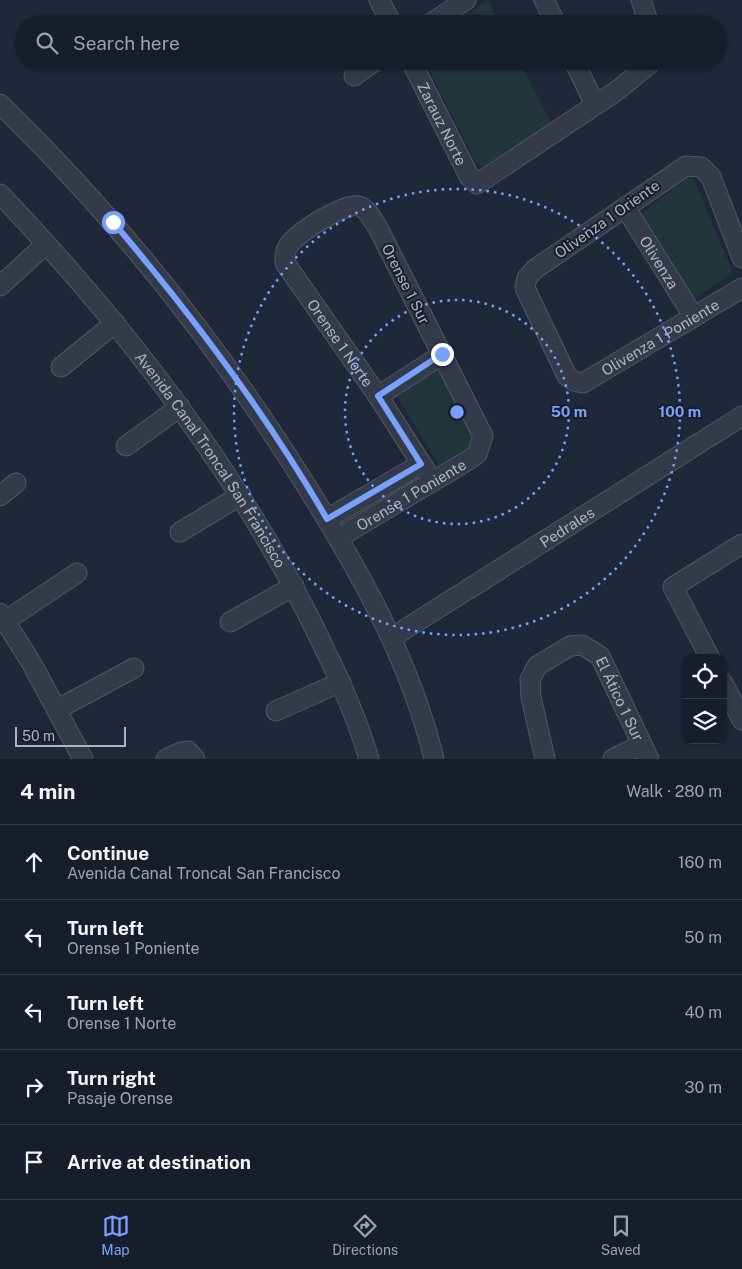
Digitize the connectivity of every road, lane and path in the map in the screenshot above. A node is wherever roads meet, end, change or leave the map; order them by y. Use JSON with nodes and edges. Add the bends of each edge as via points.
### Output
{"nodes":[{"id":1,"x":379,"y":0,"type":"edge"},
{"id":2,"x":466,"y":0,"type":"edge"},
{"id":3,"x":544,"y":0,"type":"edge"},
{"id":4,"x":641,"y":0,"type":"edge"},
{"id":5,"x":387,"y":15,"type":"edge"},
{"id":6,"x":444,"y":15,"type":"edge"},
{"id":7,"x":552,"y":15,"type":"edge"},
{"id":8,"x":646,"y":15,"type":"edge"},
{"id":9,"x":362,"y":70,"type":"edge"},
{"id":10,"x":416,"y":70,"type":"edge"},
{"id":11,"x":578,"y":70,"type":"edge"},
{"id":12,"x":641,"y":70,"type":"edge"},
{"id":13,"x":354,"y":76,"type":"dead end"},
{"id":14,"x":0,"y":104,"type":"edge"},
{"id":15,"x":596,"y":105,"type":"junction"},
{"id":16,"x":0,"y":194,"type":"edge"},
{"id":17,"x":625,"y":207,"type":"junction"},
{"id":18,"x":46,"y":244,"type":"junction"},
{"id":19,"x":741,"y":251,"type":"edge"},
{"id":20,"x":285,"y":254,"type":"joint"},
{"id":21,"x":0,"y":286,"type":"edge"},
{"id":22,"x":740,"y":287,"type":"edge"},
{"id":23,"x":694,"y":317,"type":"junction"},
{"id":24,"x":115,"y":323,"type":"junction"},
{"id":25,"x":442,"y":354,"type":"junction"},
{"id":26,"x":61,"y":367,"type":"dead end"},
{"id":27,"x":579,"y":383,"type":"joint"},
{"id":28,"x":378,"y":396,"type":"junction"},
{"id":29,"x":180,"y":408,"type":"junction"},
{"id":30,"x":742,"y":416,"type":"edge"},
{"id":31,"x":126,"y":446,"type":"dead end"},
{"id":32,"x":481,"y":446,"type":"joint"},
{"id":33,"x":421,"y":464,"type":"junction"},
{"id":34,"x":433,"y":482,"type":"junction"},
{"id":35,"x":16,"y":484,"type":"dead end"},
{"id":36,"x":241,"y":495,"type":"junction"},
{"id":37,"x":0,"y":496,"type":"edge"},
{"id":38,"x":327,"y":519,"type":"junction"},
{"id":39,"x":180,"y":532,"type":"dead end"},
{"id":40,"x":338,"y":538,"type":"junction"},
{"id":41,"x":742,"y":544,"type":"edge"},
{"id":42,"x":76,"y":573,"type":"dead end"},
{"id":43,"x":294,"y":586,"type":"junction"},
{"id":44,"x":2,"y":617,"type":"edge"},
{"id":45,"x":230,"y":622,"type":"dead end"},
{"id":46,"x":391,"y":638,"type":"junction"},
{"id":47,"x":708,"y":654,"type":"edge"},
{"id":48,"x":134,"y":668,"type":"dead end"},
{"id":49,"x":341,"y":682,"type":"junction"},
{"id":50,"x":727,"y":691,"type":"edge"},
{"id":51,"x":58,"y":709,"type":"junction"},
{"id":52,"x":276,"y":711,"type":"dead end"},
{"id":53,"x":742,"y":720,"type":"edge"},
{"id":54,"x":645,"y":752,"type":"edge"},
{"id":55,"x":83,"y":759,"type":"edge"},
{"id":56,"x":166,"y":759,"type":"edge"},
{"id":57,"x":195,"y":759,"type":"edge"},
{"id":58,"x":369,"y":759,"type":"edge"},
{"id":59,"x":434,"y":759,"type":"edge"},
{"id":60,"x":545,"y":759,"type":"edge"},
{"id":61,"x":613,"y":759,"type":"edge"}],
"edges":[{"from":1,"to":5,"type":"street"},
{"from":2,"to":6,"type":"street"},
{"from":3,"to":7,"type":"street"},
{"from":4,"to":8,"type":"street"},
{"from":9,"to":13,"type":"street"},
{"from":10,"to":15,"type":"street","name":"Zarauz Norte","via":[[469,176],[477,184]]},
{"from":11,"to":15,"type":"street"},
{"from":12,"to":15,"type":"street"},
{"from":14,"to":38,"type":"street","via":[[103,210],[161,278],[257,410]]},
{"from":16,"to":18,"type":"street","name":"Avenida Canal Troncal San Francisco"},
{"from":17,"to":19,"type":"street","name":"Olivenza 1 Oriente","via":[[682,168],[697,166],[710,177]]},
{"from":17,"to":23,"type":"street","name":"Olivenza"},
{"from":17,"to":27,"type":"street","name":"Olivenza 1 Oriente","via":[[532,272],[525,284],[526,295],[567,376]]},
{"from":18,"to":21,"type":"street"},
{"from":18,"to":24,"type":"street","name":"Avenida Canal Troncal San Francisco"},
{"from":20,"to":25,"type":"street","name":"Orense 1 Sur","via":[[296,237],[350,205],[361,206],[377,226]]},
{"from":20,"to":28,"type":"street","name":"Orense 1 Norte","via":[[290,272]]},
{"from":22,"to":23,"type":"street","name":"Olivenza 1 Poniente"},
{"from":23,"to":27,"type":"street","name":"Olivenza 1 Poniente","via":[[593,379]]},
{"from":24,"to":26,"type":"street"},
{"from":24,"to":29,"type":"street","name":"Avenida Canal Troncal San Francisco"},
{"from":25,"to":28,"type":"street"},
{"from":25,"to":32,"type":"street","name":"Orense 1 Sur","via":[[478,423],[483,436]]},
{"from":28,"to":33,"type":"street","name":"Orense 1 Norte"},
{"from":29,"to":31,"type":"street"},
{"from":29,"to":36,"type":"street","name":"Avenida Canal Troncal San Francisco"},
{"from":30,"to":46,"type":"street","name":"Pedrales"},
{"from":32,"to":34,"type":"street","name":"Orense 1 Poniente","via":[[477,454]]},
{"from":33,"to":34,"type":"street","name":"Orense 1 Norte"},
{"from":33,"to":38,"type":"street","name":"Orense 1 Poniente"},
{"from":34,"to":40,"type":"street","name":"Orense 1 Poniente"},
{"from":35,"to":37,"type":"street"},
{"from":36,"to":39,"type":"street"},
{"from":36,"to":43,"type":"street","name":"Avenida Canal Troncal San Francisco"},
{"from":38,"to":40,"type":"street"},
{"from":40,"to":46,"type":"street"},
{"from":41,"to":47,"type":"street","via":[[673,587]]},
{"from":42,"to":44,"type":"street"},
{"from":43,"to":45,"type":"street"},
{"from":43,"to":49,"type":"street","name":"Avenida Canal Troncal San Francisco"},
{"from":44,"to":51,"type":"street"},
{"from":46,"to":59,"type":"street","via":[[415,693]]},
{"from":48,"to":51,"type":"street"},
{"from":49,"to":52,"type":"street"},
{"from":49,"to":58,"type":"street","name":"Avenida Canal Troncal San Francisco"},
{"from":50,"to":53,"type":"street"},
{"from":51,"to":55,"type":"street"},
{"from":54,"to":60,"type":"street","name":"El Ático 1 Sur","via":[[600,656],[582,645],[570,646],[537,666],[530,680],[530,697]]},
{"from":54,"to":61,"type":"street"},
{"from":56,"to":57,"type":"street","via":[[188,751]]}]}
